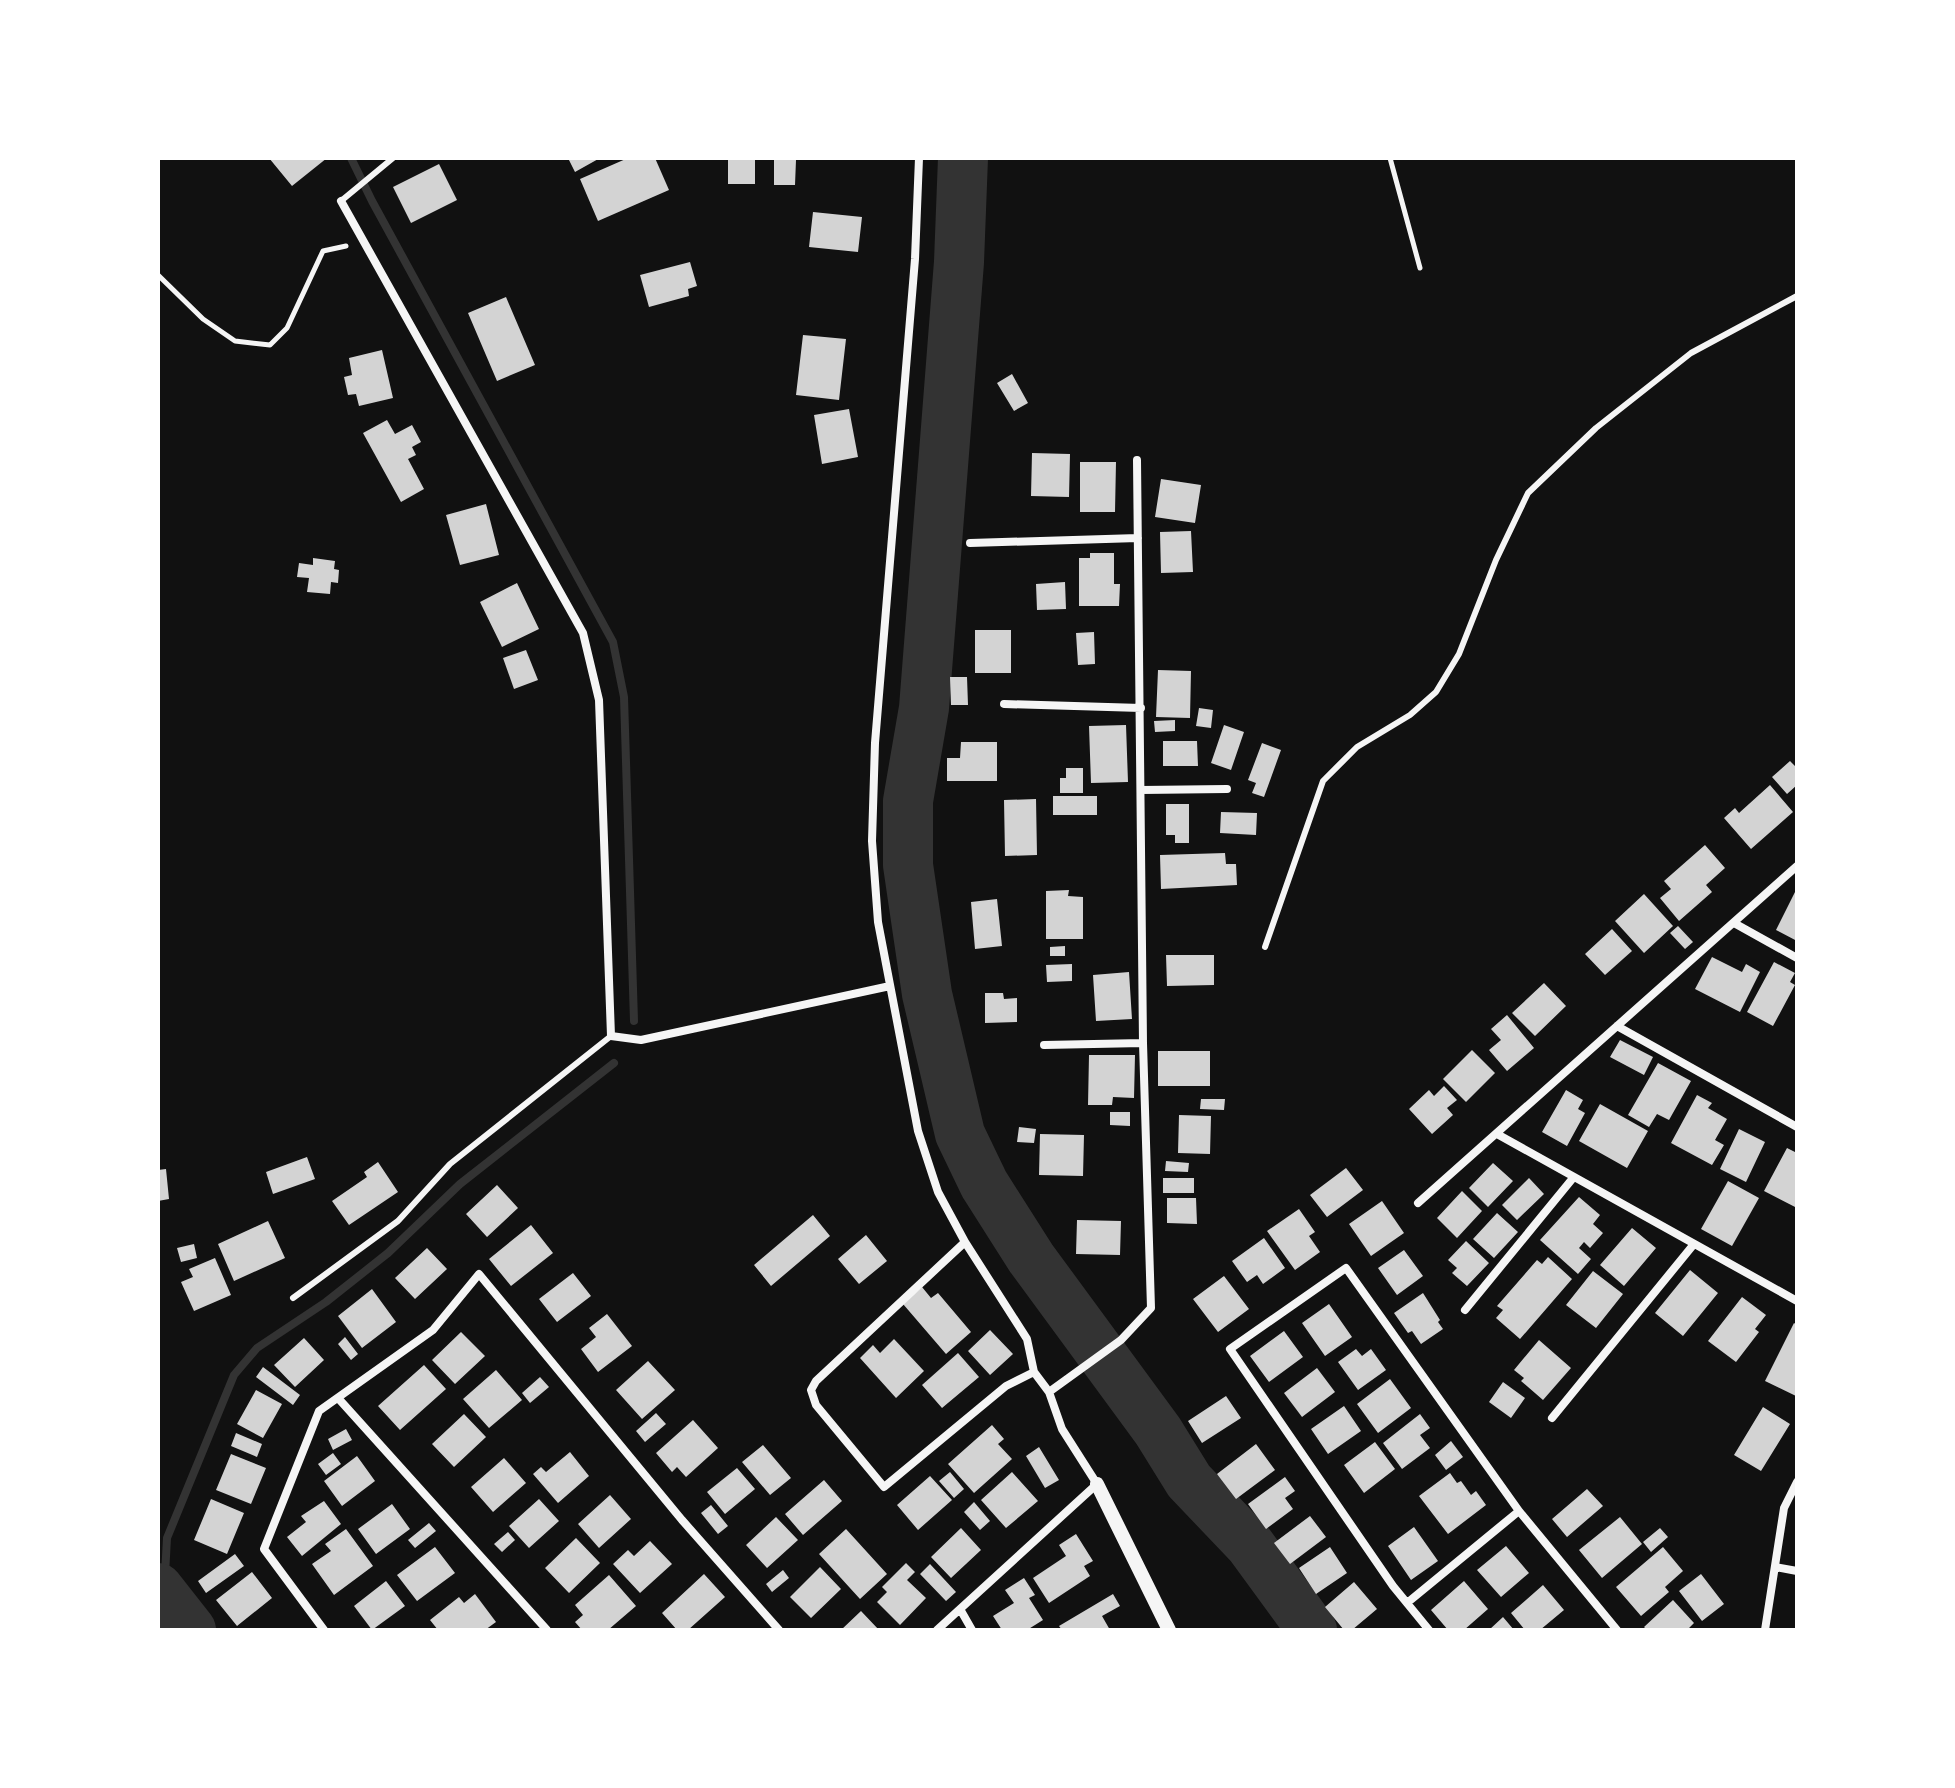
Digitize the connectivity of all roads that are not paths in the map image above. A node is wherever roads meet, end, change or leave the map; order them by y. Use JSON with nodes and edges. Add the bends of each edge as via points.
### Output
{"nodes":[{"id":1,"x":393,"y":158,"type":"edge"},
{"id":2,"x":919,"y":158,"type":"edge"},
{"id":3,"x":341,"y":201,"type":"joint"},
{"id":4,"x":1797,"y":296,"type":"edge"},
{"id":5,"x":1137,"y":460,"type":"dead end"},
{"id":6,"x":1138,"y":538,"type":"junction"},
{"id":7,"x":970,"y":543,"type":"dead end"},
{"id":8,"x":1004,"y":704,"type":"dead end"},
{"id":9,"x":1141,"y":708,"type":"junction"},
{"id":10,"x":1227,"y":789,"type":"dead end"},
{"id":11,"x":1141,"y":790,"type":"junction"},
{"id":12,"x":1797,"y":866,"type":"edge"},
{"id":13,"x":1734,"y":923,"type":"junction"},
{"id":14,"x":1265,"y":947,"type":"dead end"},
{"id":15,"x":1797,"y":958,"type":"edge"},
{"id":16,"x":890,"y":986,"type":"junction"},
{"id":17,"x":1617,"y":1026,"type":"junction"},
{"id":18,"x":611,"y":1036,"type":"junction"},
{"id":19,"x":1143,"y":1043,"type":"junction"},
{"id":20,"x":1044,"y":1045,"type":"dead end"},
{"id":21,"x":1797,"y":1127,"type":"edge"},
{"id":22,"x":1497,"y":1134,"type":"junction"},
{"id":23,"x":1573,"y":1178,"type":"junction"},
{"id":24,"x":1418,"y":1203,"type":"dead end"},
{"id":25,"x":965,"y":1242,"type":"junction"},
{"id":26,"x":1694,"y":1244,"type":"junction"},
{"id":27,"x":293,"y":1298,"type":"dead end"},
{"id":28,"x":1797,"y":1301,"type":"edge"},
{"id":29,"x":1465,"y":1310,"type":"dead end"},
{"id":30,"x":1034,"y":1372,"type":"junction"},
{"id":31,"x":1049,"y":1392,"type":"junction"},
{"id":32,"x":338,"y":1398,"type":"junction"},
{"id":33,"x":1552,"y":1418,"type":"dead end"},
{"id":34,"x":1797,"y":1482,"type":"edge"},
{"id":35,"x":1097,"y":1484,"type":"junction"},
{"id":36,"x":1519,"y":1511,"type":"junction"},
{"id":37,"x":1775,"y":1567,"type":"junction"},
{"id":38,"x":1797,"y":1571,"type":"edge"},
{"id":39,"x":1407,"y":1603,"type":"junction"},
{"id":40,"x":960,"y":1609,"type":"junction"},
{"id":41,"x":324,"y":1630,"type":"edge"},
{"id":42,"x":547,"y":1630,"type":"edge"},
{"id":43,"x":779,"y":1630,"type":"edge"},
{"id":44,"x":937,"y":1630,"type":"edge"},
{"id":45,"x":972,"y":1630,"type":"edge"},
{"id":46,"x":1169,"y":1630,"type":"edge"},
{"id":47,"x":1429,"y":1630,"type":"edge"},
{"id":48,"x":1617,"y":1630,"type":"edge"},
{"id":49,"x":1765,"y":1630,"type":"edge"}],
"edges":[{"from":1,"to":3,"type":"lane"},
{"from":2,"to":16,"type":"street","via":[[874,757],[872,841],[878,922]]},
{"from":3,"to":18,"type":"street","via":[[583,633],[599,700]]},
{"from":4,"to":14,"type":"lane","via":[[1691,353],[1596,428],[1528,493],[1459,654],[1436,692],[1410,715],[1357,747],[1323,781]]},
{"from":5,"to":6,"type":"street"},
{"from":6,"to":7,"type":"street"},
{"from":6,"to":9,"type":"street"},
{"from":8,"to":9,"type":"street"},
{"from":9,"to":11,"type":"street"},
{"from":10,"to":11,"type":"street"},
{"from":11,"to":19,"type":"street"},
{"from":12,"to":13,"type":"street"},
{"from":13,"to":15,"type":"street"},
{"from":13,"to":17,"type":"street"},
{"from":16,"to":18,"type":"street","via":[[641,1040]]},
{"from":16,"to":25,"type":"street","via":[[918,1131],[938,1192]]},
{"from":17,"to":21,"type":"street"},
{"from":17,"to":22,"type":"street"},
{"from":18,"to":27,"type":"lane","via":[[450,1164],[398,1221]]},
{"from":19,"to":20,"type":"street"},
{"from":19,"to":31,"type":"street","via":[[1151,1308],[1121,1340]]},
{"from":22,"to":23,"type":"street"},
{"from":22,"to":24,"type":"street"},
{"from":23,"to":26,"type":"street"},
{"from":23,"to":29,"type":"street"},
{"from":25,"to":30,"type":"street","via":[[1027,1339]]},
{"from":25,"to":30,"type":"street","via":[[816,1381],[811,1390],[816,1405],[884,1487],[1006,1386]]},
{"from":26,"to":28,"type":"street"},
{"from":26,"to":33,"type":"street"},
{"from":30,"to":31,"type":"street"},
{"from":31,"to":35,"type":"street","via":[[1062,1429]]},
{"from":32,"to":41,"type":"street","via":[[319,1411],[264,1549]]},
{"from":32,"to":42,"type":"street"},
{"from":32,"to":43,"type":"street","via":[[433,1330],[479,1274]]},
{"from":34,"to":37,"type":"street","via":[[1784,1508]]},
{"from":35,"to":40,"type":"street"},
{"from":35,"to":46,"type":"street"},
{"from":36,"to":39,"type":"street"},
{"from":36,"to":39,"type":"street","via":[[1346,1268],[1230,1349]]},
{"from":36,"to":48,"type":"street"},
{"from":37,"to":38,"type":"street"},
{"from":37,"to":49,"type":"street"},
{"from":39,"to":47,"type":"street"},
{"from":40,"to":44,"type":"street"},
{"from":40,"to":45,"type":"street"}]}
